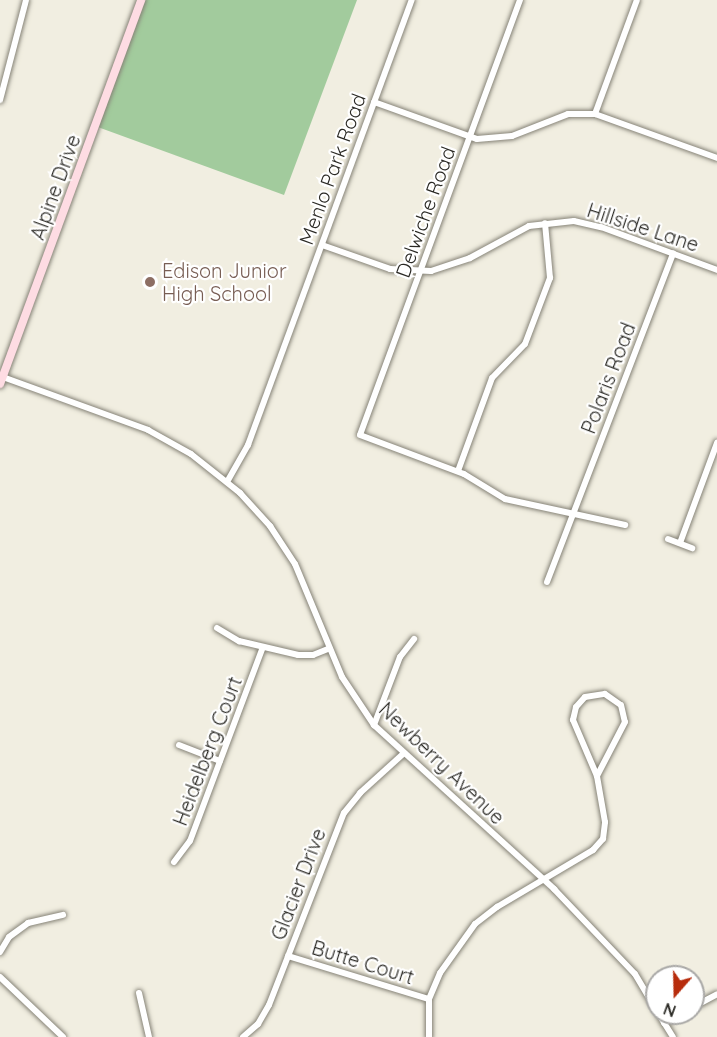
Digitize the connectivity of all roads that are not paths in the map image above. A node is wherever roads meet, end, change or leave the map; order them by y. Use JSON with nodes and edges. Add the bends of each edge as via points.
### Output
{"nodes":[{"id":1,"x":26,"y":0,"type":"edge"},
{"id":2,"x":141,"y":0,"type":"edge"},
{"id":3,"x":412,"y":0,"type":"edge"},
{"id":4,"x":520,"y":0,"type":"edge"},
{"id":5,"x":637,"y":0,"type":"edge"},
{"id":6,"x":0,"y":100,"type":"edge"},
{"id":7,"x":374,"y":102,"type":"junction"},
{"id":8,"x":595,"y":114,"type":"junction"},
{"id":9,"x":470,"y":138,"type":"junction"},
{"id":10,"x":717,"y":158,"type":"edge"},
{"id":11,"x":545,"y":222,"type":"junction"},
{"id":12,"x":322,"y":245,"type":"junction"},
{"id":13,"x":673,"y":253,"type":"junction"},
{"id":14,"x":717,"y":270,"type":"edge"},
{"id":15,"x":420,"y":272,"type":"junction"},
{"id":16,"x":1,"y":379,"type":"edge"},
{"id":17,"x":717,"y":443,"type":"edge"},
{"id":18,"x":458,"y":471,"type":"junction"},
{"id":19,"x":227,"y":482,"type":"junction"},
{"id":20,"x":573,"y":514,"type":"junction"},
{"id":21,"x":626,"y":525,"type":"dead end"},
{"id":22,"x":668,"y":539,"type":"dead end"},
{"id":23,"x":680,"y":543,"type":"junction"},
{"id":24,"x":692,"y":548,"type":"dead end"},
{"id":25,"x":547,"y":582,"type":"dead end"},
{"id":26,"x":217,"y":628,"type":"dead end"},
{"id":27,"x":414,"y":639,"type":"dead end"},
{"id":28,"x":263,"y":647,"type":"junction"},
{"id":29,"x":330,"y":648,"type":"junction"},
{"id":30,"x":374,"y":724,"type":"junction"},
{"id":31,"x":178,"y":745,"type":"dead end"},
{"id":32,"x":403,"y":754,"type":"junction"},
{"id":33,"x":220,"y":761,"type":"junction"},
{"id":34,"x":597,"y":776,"type":"junction"},
{"id":35,"x":174,"y":862,"type":"dead end"},
{"id":36,"x":543,"y":879,"type":"junction"},
{"id":37,"x":63,"y":915,"type":"dead end"},
{"id":38,"x":0,"y":952,"type":"edge"},
{"id":39,"x":288,"y":956,"type":"junction"},
{"id":40,"x":0,"y":977,"type":"edge"},
{"id":41,"x":645,"y":991,"type":"edge"},
{"id":42,"x":140,"y":993,"type":"dead end"},
{"id":43,"x":429,"y":999,"type":"junction"},
{"id":44,"x":63,"y":1037,"type":"edge"},
{"id":45,"x":149,"y":1037,"type":"edge"},
{"id":46,"x":243,"y":1037,"type":"edge"},
{"id":47,"x":429,"y":1037,"type":"edge"}],
"edges":[{"from":1,"to":6,"type":"street"},
{"from":2,"to":16,"type":"street","name":"Alpine Drive"},
{"from":3,"to":7,"type":"street","name":"Menlo Park Road"},
{"from":4,"to":9,"type":"street","name":"Delwiche Road"},
{"from":5,"to":8,"type":"street"},
{"from":7,"to":9,"type":"street"},
{"from":7,"to":12,"type":"street","name":"Menlo Park Road"},
{"from":8,"to":9,"type":"street","via":[[556,117],[501,138]]},
{"from":8,"to":10,"type":"street"},
{"from":9,"to":15,"type":"street","name":"Delwiche Road"},
{"from":11,"to":13,"type":"street","name":"Hillside Lane","via":[[587,223]]},
{"from":11,"to":15,"type":"street","name":"Hillside Lane","via":[[515,231],[458,264]]},
{"from":11,"to":18,"type":"street","via":[[550,278],[525,344],[492,378]]},
{"from":12,"to":15,"type":"street","name":"Hillside Lane","via":[[375,266]]},
{"from":12,"to":19,"type":"street","name":"Menlo Park Road","via":[[248,446]]},
{"from":13,"to":14,"type":"street","name":"Hillside Lane"},
{"from":13,"to":20,"type":"street","name":"Polaris Road"},
{"from":15,"to":18,"type":"street","name":"Delwiche Road","via":[[360,435]]},
{"from":16,"to":19,"type":"street","name":"Newberry Avenue","via":[[148,430]]},
{"from":17,"to":23,"type":"street"},
{"from":18,"to":20,"type":"street","via":[[505,499]]},
{"from":19,"to":29,"type":"street","name":"Newberry Avenue","via":[[270,526],[295,564]]},
{"from":20,"to":21,"type":"street"},
{"from":20,"to":25,"type":"street","name":"Polaris Road"},
{"from":22,"to":23,"type":"street"},
{"from":23,"to":24,"type":"street"},
{"from":26,"to":28,"type":"street","via":[[230,637]]},
{"from":27,"to":30,"type":"street","via":[[400,657]]},
{"from":28,"to":29,"type":"street","via":[[307,656]]},
{"from":28,"to":33,"type":"street","name":"Heidelberg Court"},
{"from":29,"to":30,"type":"street","name":"Newberry Avenue","via":[[351,692]]},
{"from":30,"to":32,"type":"street","name":"Newberry Avenue"},
{"from":31,"to":33,"type":"street"},
{"from":32,"to":36,"type":"street","name":"Newberry Avenue"},
{"from":32,"to":39,"type":"street","name":"Glacier Drive","via":[[344,813]]},
{"from":33,"to":35,"type":"street","name":"Heidelberg Court","via":[[190,841]]},
{"from":34,"to":34,"type":"street","via":[[625,722],[616,699],[600,693],[580,702],[573,720]]},
{"from":34,"to":36,"type":"street","via":[[605,826],[603,839],[593,850]]},
{"from":36,"to":41,"type":"street","name":"Newberry Avenue","via":[[635,974]]},
{"from":36,"to":43,"type":"street","via":[[475,924],[440,973]]},
{"from":37,"to":38,"type":"street","via":[[28,923],[9,937]]},
{"from":39,"to":43,"type":"street","name":"Butte Court"},
{"from":39,"to":46,"type":"street","name":"Glacier Drive","via":[[264,1016]]},
{"from":40,"to":44,"type":"street"},
{"from":42,"to":45,"type":"street"},
{"from":43,"to":47,"type":"street"}]}
